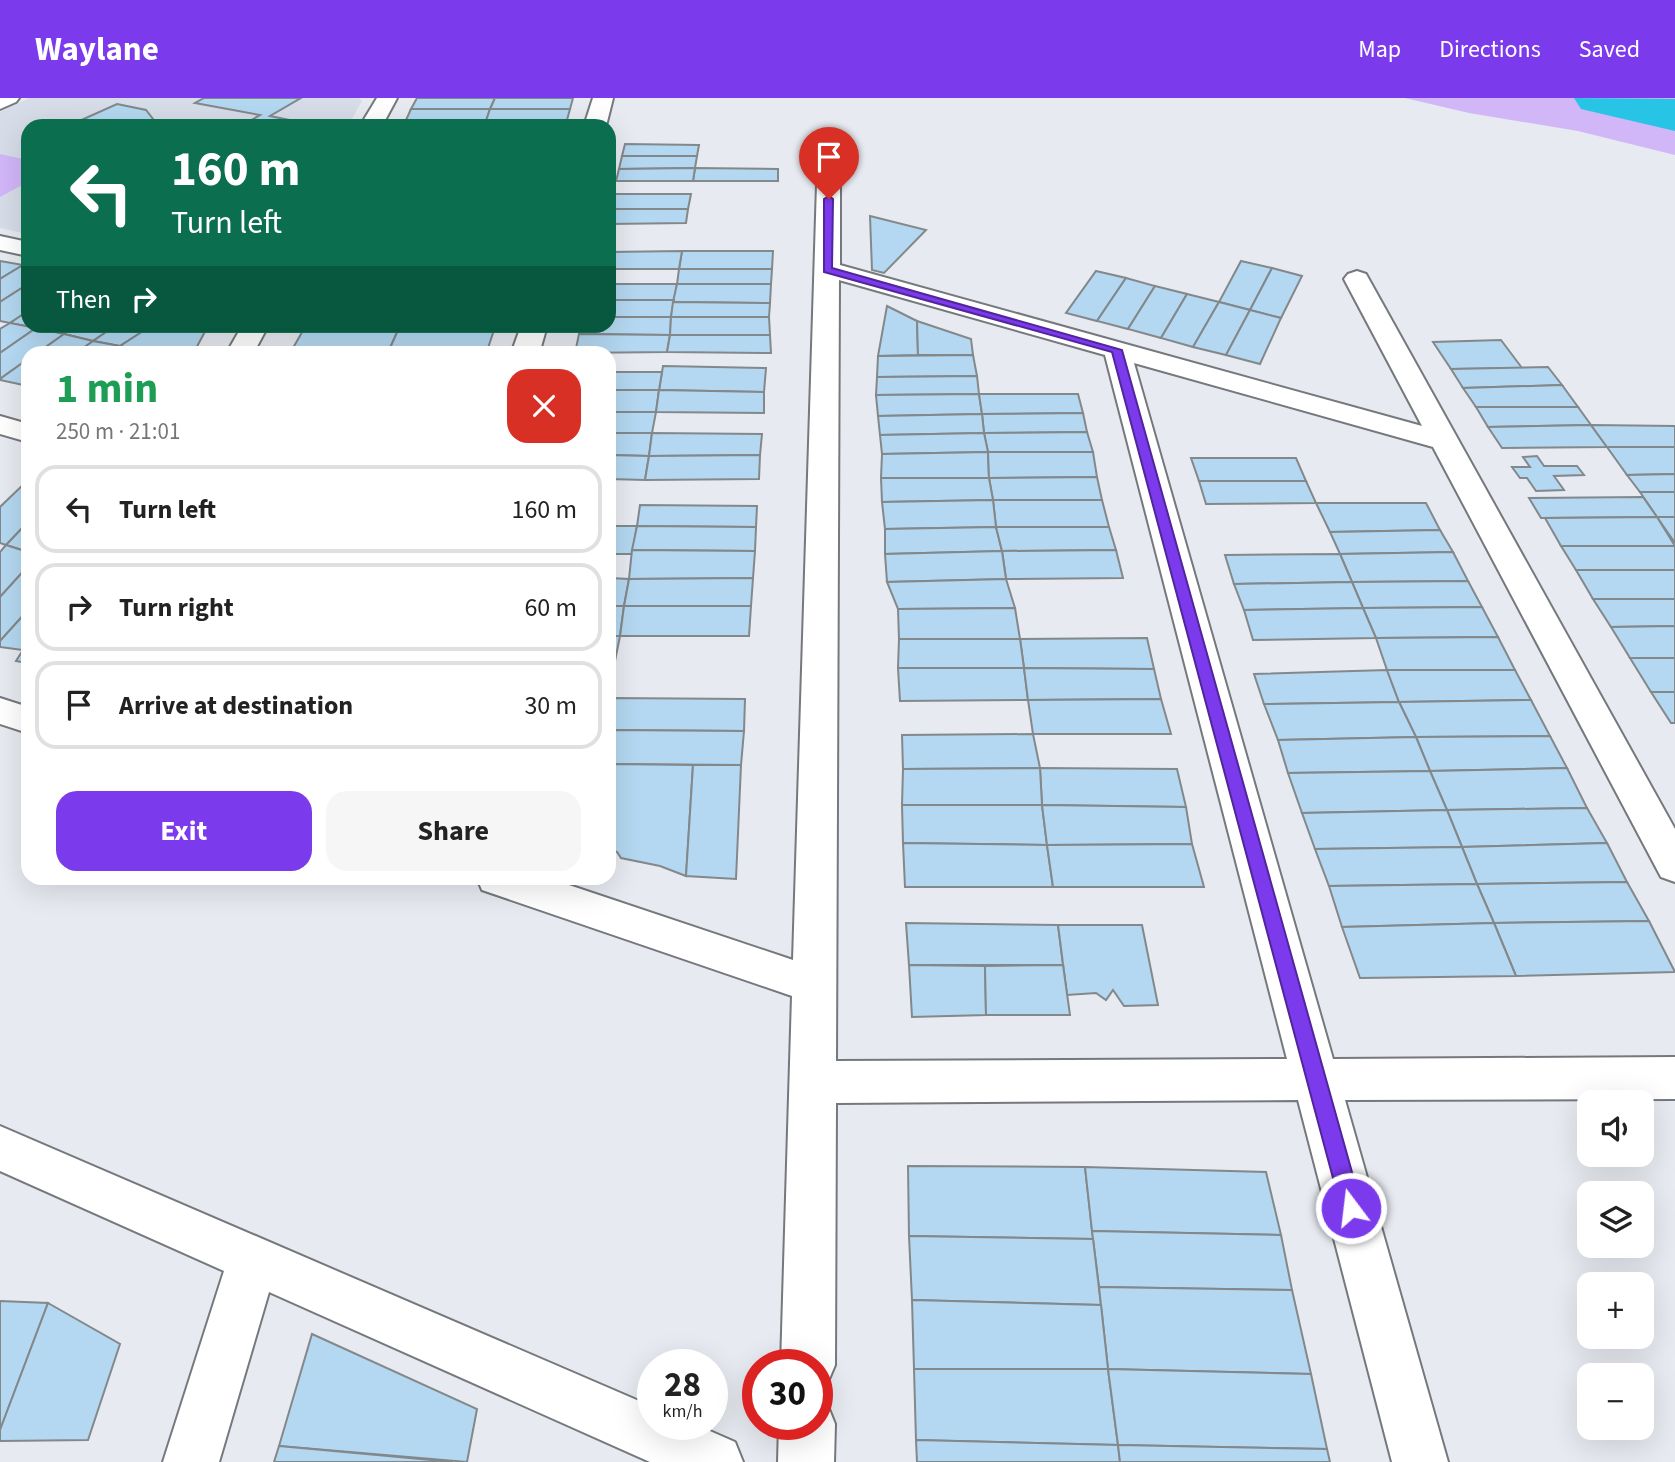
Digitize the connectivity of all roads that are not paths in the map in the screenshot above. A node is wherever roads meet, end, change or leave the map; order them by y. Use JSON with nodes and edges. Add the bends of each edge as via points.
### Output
{"nodes":[{"id":1,"x":9,"y":98,"type":"edge"},
{"id":2,"x":387,"y":98,"type":"edge"},
{"id":3,"x":603,"y":98,"type":"edge"},
{"id":4,"x":0,"y":103,"type":"edge"},
{"id":5,"x":374,"y":119,"type":"edge"},
{"id":6,"x":597,"y":119,"type":"edge"},
{"id":7,"x":829,"y":152,"type":"dead end"},
{"id":8,"x":0,"y":243,"type":"edge"},
{"id":9,"x":21,"y":248,"type":"edge"},
{"id":10,"x":827,"y":269,"type":"junction"},
{"id":11,"x":1357,"y":279,"type":"dead end"},
{"id":12,"x":1117,"y":350,"type":"junction"},
{"id":13,"x":0,"y":425,"type":"edge"},
{"id":14,"x":21,"y":431,"type":"edge"},
{"id":15,"x":1443,"y":441,"type":"junction"},
{"id":16,"x":0,"y":711,"type":"edge"},
{"id":17,"x":21,"y":718,"type":"edge"},
{"id":18,"x":1675,"y":866,"type":"edge"},
{"id":19,"x":518,"y":885,"type":"edge"},
{"id":20,"x":814,"y":985,"type":"junction"},
{"id":21,"x":1675,"y":1079,"type":"edge"},
{"id":22,"x":1317,"y":1080,"type":"junction"},
{"id":23,"x":813,"y":1082,"type":"junction"},
{"id":24,"x":0,"y":1148,"type":"edge"},
{"id":25,"x":253,"y":1259,"type":"junction"},
{"id":26,"x":808,"y":1349,"type":"edge"},
{"id":27,"x":807,"y":1440,"type":"edge"},
{"id":28,"x":191,"y":1462,"type":"edge"},
{"id":29,"x":715,"y":1462,"type":"edge"},
{"id":30,"x":806,"y":1462,"type":"edge"},
{"id":31,"x":1420,"y":1462,"type":"edge"}],
"edges":[{"from":1,"to":4,"type":"street"},
{"from":2,"to":5,"type":"street"},
{"from":3,"to":6,"type":"street"},
{"from":7,"to":10,"type":"street"},
{"from":8,"to":9,"type":"street"},
{"from":10,"to":12,"type":"street"},
{"from":10,"to":20,"type":"street"},
{"from":11,"to":15,"type":"street"},
{"from":12,"to":15,"type":"street"},
{"from":12,"to":22,"type":"street"},
{"from":13,"to":14,"type":"street"},
{"from":15,"to":18,"type":"street"},
{"from":16,"to":17,"type":"street"},
{"from":19,"to":20,"type":"street"},
{"from":20,"to":23,"type":"street"},
{"from":21,"to":22,"type":"street"},
{"from":22,"to":23,"type":"street"},
{"from":22,"to":31,"type":"street"},
{"from":23,"to":26,"type":"street"},
{"from":24,"to":25,"type":"street"},
{"from":25,"to":28,"type":"street"},
{"from":25,"to":29,"type":"street"},
{"from":27,"to":30,"type":"street"}]}
